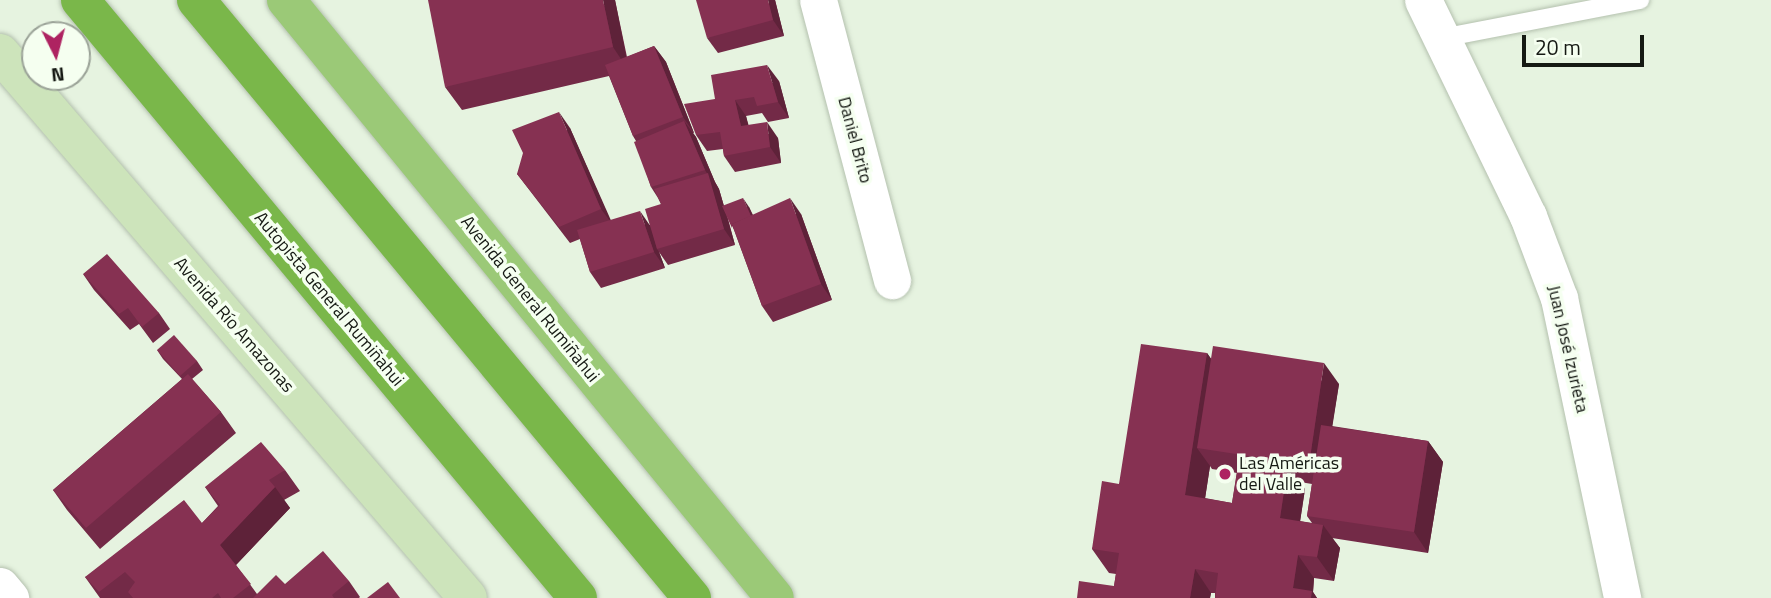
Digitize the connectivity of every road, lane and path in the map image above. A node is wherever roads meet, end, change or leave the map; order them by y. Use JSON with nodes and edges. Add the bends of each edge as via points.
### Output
{"nodes":[{"id":1,"x":80,"y":0,"type":"edge"},
{"id":2,"x":196,"y":0,"type":"edge"},
{"id":3,"x":286,"y":0,"type":"edge"},
{"id":4,"x":818,"y":0,"type":"edge"},
{"id":5,"x":1423,"y":0,"type":"edge"},
{"id":6,"x":1640,"y":0,"type":"edge"},
{"id":7,"x":1436,"y":39,"type":"junction"},
{"id":8,"x":0,"y":53,"type":"edge"},
{"id":9,"x":892,"y":280,"type":"dead end"},
{"id":10,"x":0,"y":586,"type":"edge"},
{"id":11,"x":10,"y":598,"type":"edge"},
{"id":12,"x":468,"y":598,"type":"edge"},
{"id":13,"x":578,"y":598,"type":"edge"},
{"id":14,"x":692,"y":598,"type":"edge"},
{"id":15,"x":775,"y":598,"type":"edge"},
{"id":16,"x":1622,"y":598,"type":"edge"}],
"edges":[{"from":1,"to":13,"type":"highway","name":"Autopista General Rumiñahui"},
{"from":2,"to":14,"type":"highway"},
{"from":3,"to":15,"type":"main road","name":"Avenida General Rumiñahui"},
{"from":4,"to":9,"type":"street","name":"Daniel Brito"},
{"from":5,"to":7,"type":"street","name":"Juan José Izurieta"},
{"from":6,"to":7,"type":"lane"},
{"from":7,"to":16,"type":"street","name":"Juan José Izurieta","via":[[1528,216],[1559,298]]},
{"from":8,"to":12,"type":"main road","name":"Avenida Río Amazonas"},
{"from":10,"to":11,"type":"street"}]}
